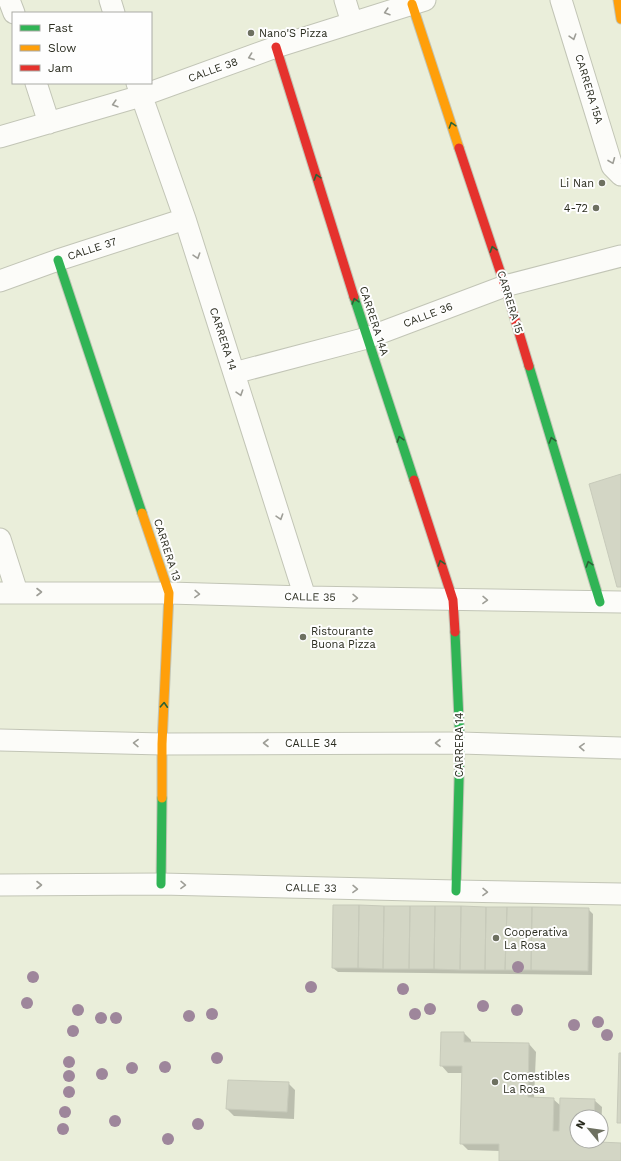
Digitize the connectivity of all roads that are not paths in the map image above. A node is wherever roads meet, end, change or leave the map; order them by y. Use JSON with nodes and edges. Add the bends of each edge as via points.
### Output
{"nodes":[{"id":1,"x":9,"y":0,"type":"edge"},
{"id":2,"x":110,"y":0,"type":"edge"},
{"id":3,"x":345,"y":0,"type":"edge"},
{"id":4,"x":561,"y":0,"type":"edge"},
{"id":5,"x":618,"y":0,"type":"edge"},
{"id":6,"x":418,"y":2,"type":"edge"},
{"id":7,"x":14,"y":12,"type":"edge"},
{"id":8,"x":114,"y":12,"type":"edge"},
{"id":9,"x":621,"y":19,"type":"edge"},
{"id":10,"x":352,"y":23,"type":"junction"},
{"id":11,"x":276,"y":47,"type":"junction"},
{"id":12,"x":36,"y":84,"type":"edge"},
{"id":13,"x":139,"y":90,"type":"edge"},
{"id":14,"x":50,"y":123,"type":"junction"},
{"id":15,"x":0,"y":137,"type":"edge"},
{"id":16,"x":621,"y":174,"type":"edge"},
{"id":17,"x":185,"y":219,"type":"junction"},
{"id":18,"x":621,"y":256,"type":"edge"},
{"id":19,"x":58,"y":260,"type":"junction"},
{"id":20,"x":0,"y":281,"type":"edge"},
{"id":21,"x":505,"y":286,"type":"junction"},
{"id":22,"x":367,"y":338,"type":"junction"},
{"id":23,"x":234,"y":373,"type":"junction"},
{"id":24,"x":0,"y":539,"type":"edge"},
{"id":25,"x":9,"y":592,"type":"edge"},
{"id":26,"x":169,"y":593,"type":"junction"},
{"id":27,"x":305,"y":597,"type":"junction"},
{"id":28,"x":453,"y":600,"type":"junction"},
{"id":29,"x":600,"y":602,"type":"junction"},
{"id":30,"x":621,"y":602,"type":"edge"},
{"id":31,"x":0,"y":740,"type":"edge"},
{"id":32,"x":460,"y":743,"type":"junction"},
{"id":33,"x":162,"y":744,"type":"junction"},
{"id":34,"x":621,"y":748,"type":"edge"},
{"id":35,"x":161,"y":884,"type":"junction"},
{"id":36,"x":0,"y":885,"type":"edge"},
{"id":37,"x":456,"y":891,"type":"junction"},
{"id":38,"x":621,"y":894,"type":"edge"}],
"edges":[{"from":1,"to":7,"type":"street"},
{"from":2,"to":8,"type":"street"},
{"from":3,"to":10,"type":"street"},
{"from":4,"to":16,"type":"street","name":"CARRERA 15A","one_way":true,"via":[[612,166]]},
{"from":5,"to":9,"type":"street"},
{"from":6,"to":10,"type":"street","name":"CALLE 38","one_way":true},
{"from":21,"to":6,"type":"street","name":"CARRERA 15","one_way":true},
{"from":10,"to":11,"type":"street","name":"CALLE 38"},
{"from":11,"to":13,"type":"street","name":"CALLE 38","one_way":true},
{"from":22,"to":11,"type":"street","name":"CARRERA 14A","one_way":true},
{"from":12,"to":14,"type":"street"},
{"from":13,"to":14,"type":"street","name":"CALLE 38","one_way":true},
{"from":13,"to":17,"type":"street","name":"CARRERA 14"},
{"from":14,"to":15,"type":"street","name":"CALLE 38"},
{"from":17,"to":19,"type":"street","name":"CALLE 37"},
{"from":17,"to":23,"type":"street","name":"CARRERA 14","one_way":true},
{"from":18,"to":21,"type":"street","name":"CALLE 36"},
{"from":19,"to":20,"type":"street","name":"CALLE 37"},
{"from":19,"to":26,"type":"street","name":"CARRERA 13"},
{"from":21,"to":22,"type":"street","name":"CALLE 36"},
{"from":29,"to":21,"type":"street","name":"CARRERA 15","one_way":true},
{"from":22,"to":23,"type":"street","name":"CALLE 36"},
{"from":28,"to":22,"type":"street","name":"CARRERA 14A","one_way":true},
{"from":23,"to":27,"type":"street","name":"CARRERA 14","one_way":true},
{"from":24,"to":25,"type":"street"},
{"from":25,"to":26,"type":"street","name":"CALLE 35","one_way":true},
{"from":26,"to":27,"type":"street","name":"CALLE 35","one_way":true},
{"from":33,"to":26,"type":"street","name":"CARRERA 13","one_way":true},
{"from":27,"to":28,"type":"street","name":"CALLE 35","one_way":true},
{"from":28,"to":29,"type":"street","name":"CALLE 35","one_way":true},
{"from":28,"to":32,"type":"street","name":"CARRERA 14"},
{"from":29,"to":30,"type":"street","name":"CALLE 35"},
{"from":33,"to":31,"type":"street","name":"CALLE 34","one_way":true},
{"from":32,"to":33,"type":"street","name":"CALLE 34","one_way":true},
{"from":34,"to":32,"type":"street","name":"CALLE 34","one_way":true},
{"from":32,"to":37,"type":"street","name":"CARRERA 14"},
{"from":33,"to":35,"type":"street","name":"CARRERA 13"},
{"from":36,"to":35,"type":"street","name":"CALLE 33","one_way":true},
{"from":35,"to":37,"type":"street","name":"CALLE 33","one_way":true},
{"from":37,"to":38,"type":"street","name":"CALLE 33","one_way":true}]}
